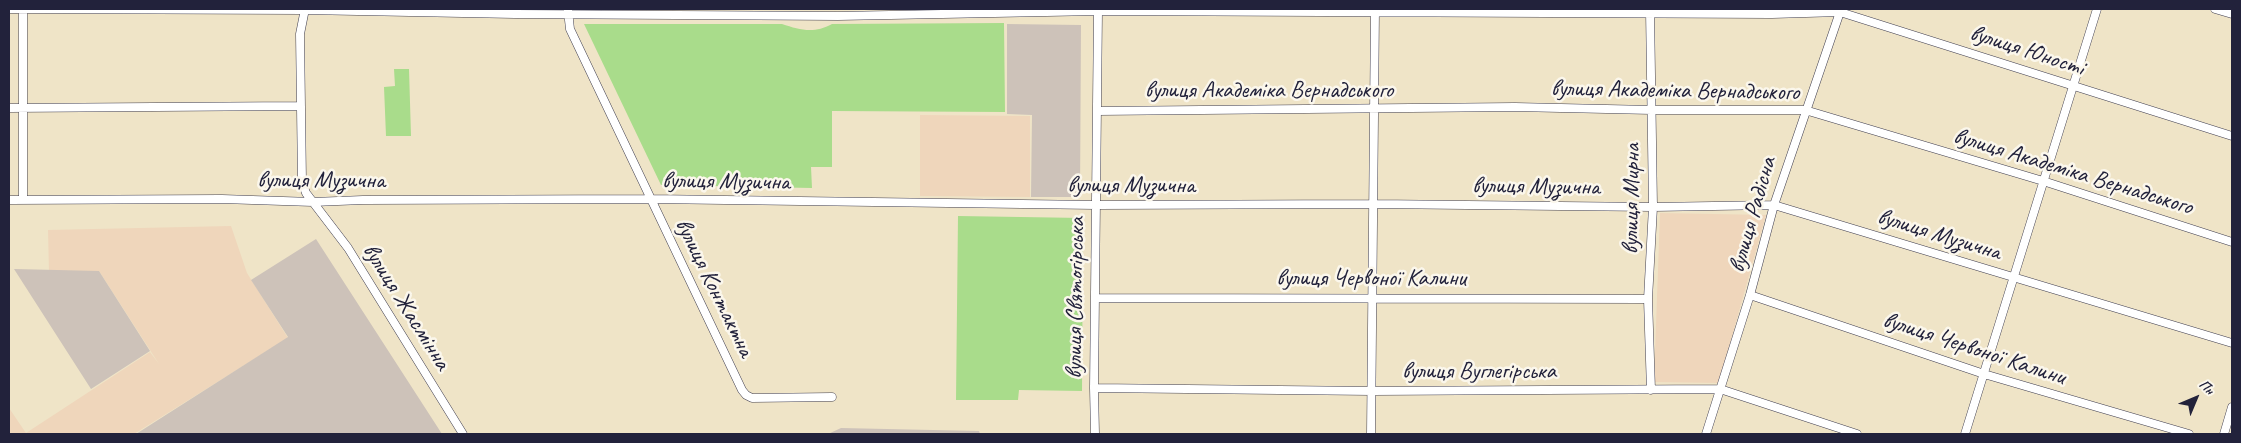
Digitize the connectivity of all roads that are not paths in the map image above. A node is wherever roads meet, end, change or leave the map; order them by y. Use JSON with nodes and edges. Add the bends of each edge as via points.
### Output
{"nodes":[{"id":1,"x":23,"y":9,"type":"edge"},
{"id":2,"x":305,"y":9,"type":"edge"},
{"id":3,"x":2097,"y":9,"type":"edge"},
{"id":4,"x":2216,"y":9,"type":"edge"},
{"id":5,"x":9,"y":10,"type":"edge"},
{"id":6,"x":1222,"y":10,"type":"edge"},
{"id":7,"x":1841,"y":10,"type":"edge"},
{"id":8,"x":568,"y":11,"type":"edge"},
{"id":9,"x":1098,"y":11,"type":"junction"},
{"id":10,"x":1375,"y":11,"type":"edge"},
{"id":11,"x":1650,"y":11,"type":"edge"},
{"id":12,"x":1773,"y":11,"type":"edge"},
{"id":13,"x":838,"y":12,"type":"edge"},
{"id":14,"x":2232,"y":14,"type":"edge"},
{"id":15,"x":2073,"y":85,"type":"junction"},
{"id":16,"x":300,"y":106,"type":"junction"},
{"id":17,"x":9,"y":108,"type":"edge"},
{"id":18,"x":23,"y":108,"type":"junction"},
{"id":19,"x":1374,"y":110,"type":"junction"},
{"id":20,"x":1652,"y":110,"type":"junction"},
{"id":21,"x":1805,"y":110,"type":"junction"},
{"id":22,"x":1097,"y":111,"type":"junction"},
{"id":23,"x":2232,"y":136,"type":"edge"},
{"id":24,"x":2043,"y":181,"type":"junction"},
{"id":25,"x":651,"y":199,"type":"junction"},
{"id":26,"x":9,"y":200,"type":"edge"},
{"id":27,"x":23,"y":200,"type":"junction"},
{"id":28,"x":312,"y":202,"type":"junction"},
{"id":29,"x":1374,"y":204,"type":"junction"},
{"id":30,"x":1096,"y":205,"type":"junction"},
{"id":31,"x":1774,"y":205,"type":"junction"},
{"id":32,"x":1653,"y":207,"type":"junction"},
{"id":33,"x":2232,"y":242,"type":"edge"},
{"id":34,"x":2014,"y":277,"type":"junction"},
{"id":35,"x":1750,"y":295,"type":"junction"},
{"id":36,"x":1095,"y":298,"type":"junction"},
{"id":37,"x":1373,"y":298,"type":"junction"},
{"id":38,"x":1648,"y":299,"type":"junction"},
{"id":39,"x":2232,"y":343,"type":"edge"},
{"id":40,"x":1984,"y":374,"type":"junction"},
{"id":41,"x":1094,"y":388,"type":"junction"},
{"id":42,"x":1720,"y":389,"type":"junction"},
{"id":43,"x":1650,"y":390,"type":"junction"},
{"id":44,"x":1372,"y":391,"type":"junction"},
{"id":45,"x":832,"y":397,"type":"dead end"},
{"id":46,"x":2232,"y":407,"type":"edge"},
{"id":47,"x":463,"y":434,"type":"edge"},
{"id":48,"x":1095,"y":434,"type":"edge"},
{"id":49,"x":1371,"y":434,"type":"edge"},
{"id":50,"x":1706,"y":434,"type":"edge"},
{"id":51,"x":1857,"y":434,"type":"edge"},
{"id":52,"x":1965,"y":434,"type":"edge"},
{"id":53,"x":2189,"y":434,"type":"edge"},
{"id":54,"x":2224,"y":434,"type":"edge"}],
"edges":[{"from":1,"to":2,"type":"street","name":"вулиця Юності"},
{"from":1,"to":5,"type":"street","name":"вулиця Юності"},
{"from":1,"to":18,"type":"street"},
{"from":2,"to":8,"type":"street","name":"вулиця Юності","via":[[370,12]]},
{"from":2,"to":16,"type":"street","name":"вулиця Жасмінна","via":[[300,34]]},
{"from":3,"to":15,"type":"street"},
{"from":4,"to":14,"type":"street"},
{"from":6,"to":9,"type":"street","name":"вулиця Юності"},
{"from":6,"to":10,"type":"street","name":"вулиця Юності"},
{"from":7,"to":12,"type":"street","name":"вулиця Юності"},
{"from":7,"to":15,"type":"street","name":"вулиця Юності"},
{"from":7,"to":21,"type":"street","name":"вулиця Радісна"},
{"from":8,"to":13,"type":"street","name":"вулиця Юності"},
{"from":8,"to":25,"type":"street","name":"вулиця Контактна","via":[[570,29]]},
{"from":9,"to":13,"type":"street","name":"вулиця Юності"},
{"from":9,"to":22,"type":"street","name":"вулиця Святогірська"},
{"from":10,"to":11,"type":"street","name":"вулиця Юності"},
{"from":10,"to":19,"type":"street"},
{"from":11,"to":12,"type":"street","name":"вулиця Юності"},
{"from":11,"to":20,"type":"street","name":"вулиця Мирна"},
{"from":15,"to":23,"type":"street","name":"вулиця Юності"},
{"from":15,"to":24,"type":"street"},
{"from":16,"to":18,"type":"street"},
{"from":16,"to":28,"type":"street","name":"вулиця Жасмінна","via":[[302,182]]},
{"from":17,"to":18,"type":"street"},
{"from":18,"to":27,"type":"street"},
{"from":19,"to":20,"type":"street","name":"вулиця Академіка Вернадського","via":[[1515,107]]},
{"from":19,"to":22,"type":"street","name":"вулиця Академіка Вернадського"},
{"from":19,"to":29,"type":"street"},
{"from":20,"to":21,"type":"street","name":"вулиця Академіка Вернадського"},
{"from":20,"to":32,"type":"street","name":"вулиця Мирна"},
{"from":21,"to":24,"type":"street","name":"вулиця Академіка Вернадського"},
{"from":21,"to":31,"type":"street","name":"вулиця Радісна"},
{"from":22,"to":30,"type":"street","name":"вулиця Святогірська"},
{"from":24,"to":33,"type":"street","name":"вулиця Академіка Вернадського"},
{"from":24,"to":34,"type":"street"},
{"from":25,"to":28,"type":"street","name":"вулиця Музична"},
{"from":25,"to":30,"type":"street","name":"вулиця Музична"},
{"from":25,"to":45,"type":"street","name":"вулиця Контактна","via":[[746,395],[752,398]]},
{"from":26,"to":27,"type":"street","name":"вулиця Музична"},
{"from":27,"to":28,"type":"street","name":"вулиця Музична"},
{"from":28,"to":47,"type":"street","name":"вулиця Жасмінна","via":[[348,248]]},
{"from":29,"to":30,"type":"street","name":"вулиця Музична"},
{"from":29,"to":32,"type":"street","name":"вулиця Музична"},
{"from":29,"to":37,"type":"street"},
{"from":30,"to":36,"type":"street","name":"вулиця Святогірська"},
{"from":31,"to":32,"type":"street","name":"вулиця Музична"},
{"from":31,"to":34,"type":"street","name":"вулиця Музична"},
{"from":31,"to":35,"type":"street","name":"вулиця Радісна"},
{"from":32,"to":38,"type":"street","name":"вулиця Мирна"},
{"from":34,"to":39,"type":"street","name":"вулиця Музична"},
{"from":34,"to":40,"type":"street"},
{"from":35,"to":40,"type":"street","name":"вулиця Червоної Калини"},
{"from":35,"to":42,"type":"street","name":"вулиця Радісна"},
{"from":36,"to":37,"type":"street","name":"вулиця Червоної Калини"},
{"from":36,"to":41,"type":"street","name":"вулиця Святогірська"},
{"from":37,"to":38,"type":"street","name":"вулиця Червоної Калини"},
{"from":37,"to":44,"type":"street"},
{"from":38,"to":43,"type":"street","name":"вулиця Мирна"},
{"from":40,"to":52,"type":"street"},
{"from":40,"to":53,"type":"street","name":"вулиця Червоної Калини"},
{"from":41,"to":44,"type":"street","name":"вулиця Вуглегірська"},
{"from":41,"to":48,"type":"street","name":"вулиця Святогірська"},
{"from":42,"to":43,"type":"street","name":"вулиця Вуглегірська"},
{"from":42,"to":50,"type":"street","name":"вулиця Радісна"},
{"from":42,"to":51,"type":"street","name":"вулиця Вуглегірська"},
{"from":43,"to":44,"type":"street","name":"вулиця Вуглегірська"},
{"from":44,"to":49,"type":"street"},
{"from":46,"to":54,"type":"street"}]}
